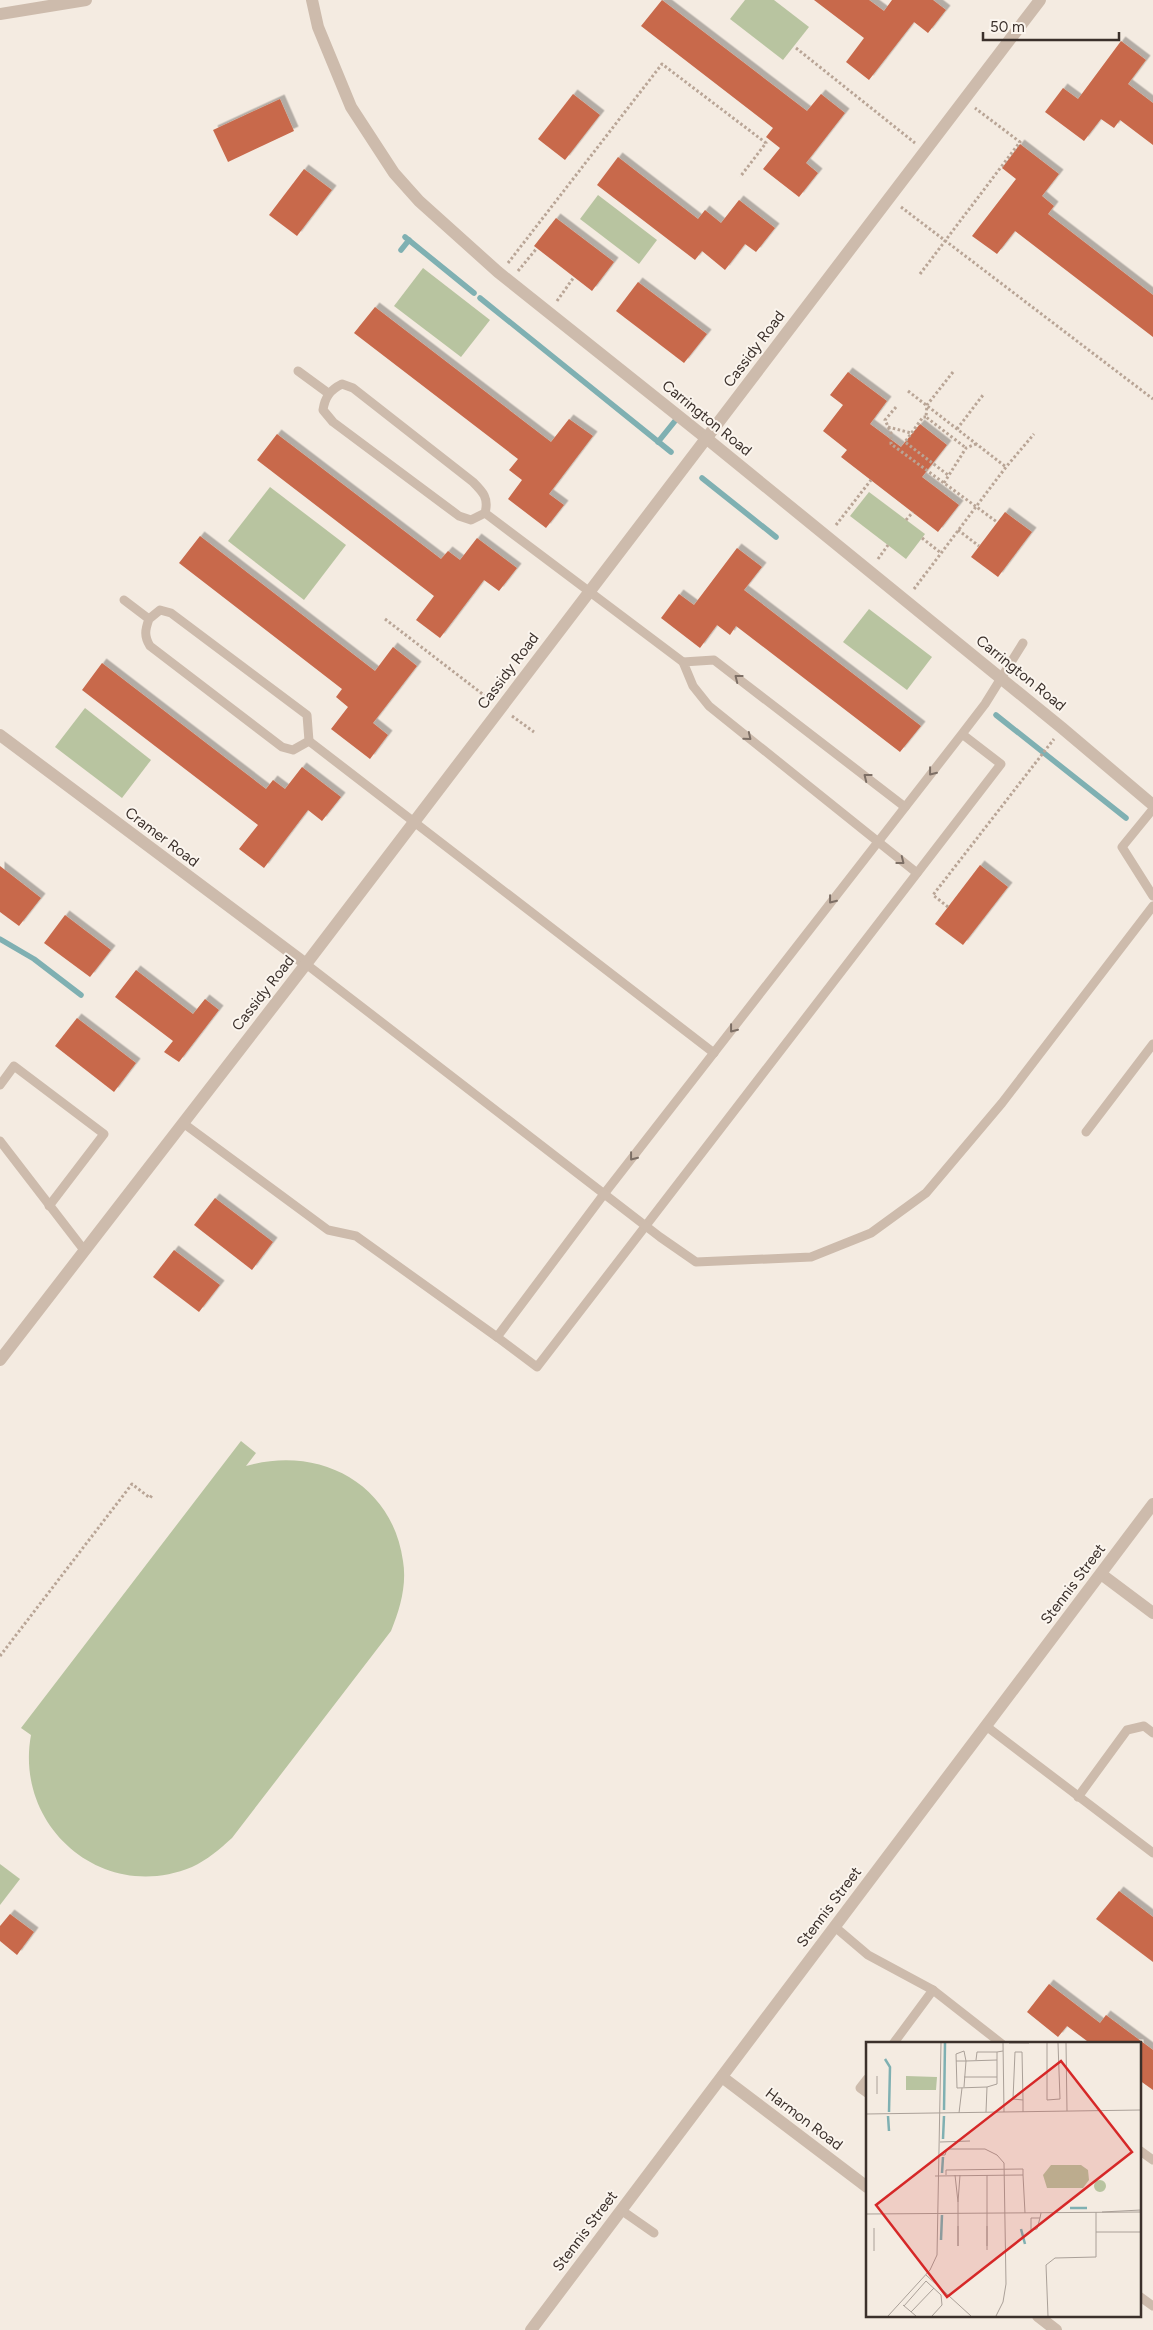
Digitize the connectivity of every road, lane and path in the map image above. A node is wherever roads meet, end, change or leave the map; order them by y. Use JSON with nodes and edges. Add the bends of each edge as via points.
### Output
{"nodes":[{"id":1,"x":86,"y":0,"type":"edge"},
{"id":2,"x":312,"y":0,"type":"edge"},
{"id":3,"x":1040,"y":0,"type":"edge"},
{"id":4,"x":0,"y":14,"type":"edge"},
{"id":5,"x":796,"y":48,"type":"dead end"},
{"id":6,"x":964,"y":100,"type":"junction"},
{"id":7,"x":925,"y":151,"type":"junction"},
{"id":8,"x":740,"y":177,"type":"dead end"},
{"id":9,"x":889,"y":198,"type":"junction"},
{"id":10,"x":945,"y":241,"type":"junction"},
{"id":11,"x":537,"y":248,"type":"dead end"},
{"id":12,"x":498,"y":272,"type":"junction"},
{"id":13,"x":920,"y":274,"type":"dead end"},
{"id":14,"x":574,"y":277,"type":"dead end"},
{"id":15,"x":510,"y":282,"type":"junction"},
{"id":16,"x":548,"y":312,"type":"junction"},
{"id":17,"x":298,"y":371,"type":"dead end"},
{"id":18,"x":953,"y":372,"type":"dead end"},
{"id":19,"x":908,"y":391,"type":"dead end"},
{"id":20,"x":328,"y":393,"type":"junction"},
{"id":21,"x":982,"y":395,"type":"dead end"},
{"id":22,"x":1153,"y":399,"type":"edge"},
{"id":23,"x":927,"y":406,"type":"junction"},
{"id":24,"x":896,"y":407,"type":"dead end"},
{"id":25,"x":926,"y":417,"type":"junction"},
{"id":26,"x":888,"y":427,"type":"junction"},
{"id":27,"x":957,"y":429,"type":"junction"},
{"id":28,"x":911,"y":433,"type":"junction"},
{"id":29,"x":1034,"y":434,"type":"dead end"},
{"id":30,"x":706,"y":438,"type":"junction"},
{"id":31,"x":976,"y":444,"type":"junction"},
{"id":32,"x":966,"y":448,"type":"junction"},
{"id":33,"x":1006,"y":467,"type":"junction"},
{"id":34,"x":948,"y":475,"type":"junction"},
{"id":35,"x":871,"y":480,"type":"dead end"},
{"id":36,"x":944,"y":483,"type":"junction"},
{"id":37,"x":976,"y":507,"type":"junction"},
{"id":38,"x":912,"y":512,"type":"dead end"},
{"id":39,"x":485,"y":513,"type":"junction"},
{"id":40,"x":906,"y":520,"type":"dead end"},
{"id":41,"x":997,"y":522,"type":"dead end"},
{"id":42,"x":958,"y":530,"type":"junction"},
{"id":43,"x":828,"y":537,"type":"junction"},
{"id":44,"x":922,"y":538,"type":"dead end"},
{"id":45,"x":979,"y":546,"type":"dead end"},
{"id":46,"x":941,"y":553,"type":"junction"},
{"id":47,"x":588,"y":592,"type":"junction"},
{"id":48,"x":124,"y":600,"type":"dead end"},
{"id":49,"x":906,"y":600,"type":"junction"},
{"id":50,"x":149,"y":619,"type":"junction"},
{"id":51,"x":385,"y":619,"type":"dead end"},
{"id":52,"x":1023,"y":643,"type":"dead end"},
{"id":53,"x":683,"y":662,"type":"junction"},
{"id":54,"x":1000,"y":678,"type":"junction"},
{"id":55,"x":500,"y":707,"type":"junction"},
{"id":56,"x":534,"y":732,"type":"dead end"},
{"id":57,"x":962,"y":734,"type":"junction"},
{"id":58,"x":0,"y":735,"type":"edge"},
{"id":59,"x":309,"y":740,"type":"junction"},
{"id":60,"x":1049,"y":744,"type":"dead end"},
{"id":61,"x":1153,"y":805,"type":"edge"},
{"id":62,"x":905,"y":807,"type":"junction"},
{"id":63,"x":1153,"y":809,"type":"edge"},
{"id":64,"x":413,"y":822,"type":"junction"},
{"id":65,"x":878,"y":843,"type":"junction"},
{"id":66,"x":917,"y":873,"type":"junction"},
{"id":67,"x":1153,"y":896,"type":"edge"},
{"id":68,"x":1153,"y":906,"type":"edge"},
{"id":69,"x":948,"y":907,"type":"dead end"},
{"id":70,"x":306,"y":964,"type":"junction"},
{"id":71,"x":1153,"y":1044,"type":"edge"},
{"id":72,"x":714,"y":1052,"type":"junction"},
{"id":73,"x":0,"y":1085,"type":"edge"},
{"id":74,"x":183,"y":1123,"type":"junction"},
{"id":75,"x":1086,"y":1132,"type":"dead end"},
{"id":76,"x":0,"y":1141,"type":"edge"},
{"id":77,"x":604,"y":1194,"type":"junction"},
{"id":78,"x":49,"y":1206,"type":"junction"},
{"id":79,"x":646,"y":1226,"type":"junction"},
{"id":80,"x":84,"y":1250,"type":"junction"},
{"id":81,"x":497,"y":1337,"type":"junction"},
{"id":82,"x":0,"y":1360,"type":"edge"},
{"id":83,"x":152,"y":1494,"type":"dead end"},
{"id":84,"x":1153,"y":1504,"type":"edge"},
{"id":85,"x":1101,"y":1574,"type":"junction"},
{"id":86,"x":1153,"y":1613,"type":"edge"},
{"id":87,"x":0,"y":1656,"type":"edge"},
{"id":88,"x":986,"y":1726,"type":"junction"},
{"id":89,"x":1153,"y":1733,"type":"edge"},
{"id":90,"x":1078,"y":1797,"type":"junction"},
{"id":91,"x":1153,"y":1854,"type":"edge"},
{"id":92,"x":835,"y":1927,"type":"junction"},
{"id":93,"x":933,"y":1990,"type":"junction"},
{"id":94,"x":894,"y":2042,"type":"edge"},
{"id":95,"x":999,"y":2042,"type":"edge"},
{"id":96,"x":722,"y":2077,"type":"junction"},
{"id":97,"x":866,"y":2080,"type":"edge"},
{"id":98,"x":866,"y":2092,"type":"edge"},
{"id":99,"x":1140,"y":2151,"type":"edge"},
{"id":100,"x":1153,"y":2160,"type":"edge"},
{"id":101,"x":866,"y":2186,"type":"edge"},
{"id":102,"x":621,"y":2210,"type":"junction"},
{"id":103,"x":654,"y":2233,"type":"dead end"},
{"id":104,"x":1140,"y":2297,"type":"edge"},
{"id":105,"x":1153,"y":2306,"type":"edge"},
{"id":106,"x":1041,"y":2318,"type":"edge"},
{"id":107,"x":531,"y":2330,"type":"edge"},
{"id":108,"x":1056,"y":2330,"type":"edge"}],
"edges":[{"from":1,"to":4,"type":"street"},
{"from":2,"to":12,"type":"street","name":"Carrington Road","via":[[318,27],[351,107],[394,173],[419,201]]},
{"from":3,"to":6,"type":"street","name":"Cassidy Road"},
{"from":5,"to":7,"type":"path"},
{"from":6,"to":7,"type":"street","name":"Cassidy Road"},
{"from":6,"to":10,"type":"path","via":[[1020,142]]},
{"from":7,"to":9,"type":"street","name":"Cassidy Road"},
{"from":8,"to":12,"type":"path","via":[[766,143],[662,64],[507,265]]},
{"from":9,"to":10,"type":"path"},
{"from":9,"to":30,"type":"street","name":"Cassidy Road"},
{"from":10,"to":13,"type":"path"},
{"from":10,"to":22,"type":"path"},
{"from":11,"to":15,"type":"path"},
{"from":12,"to":15,"type":"street","name":"Carrington Road"},
{"from":14,"to":16,"type":"path"},
{"from":15,"to":16,"type":"street","name":"Carrington Road"},
{"from":16,"to":30,"type":"street","name":"Carrington Road"},
{"from":17,"to":20,"type":"lane"},
{"from":18,"to":23,"type":"path"},
{"from":19,"to":23,"type":"path"},
{"from":20,"to":39,"type":"lane","via":[[342,384],[353,388],[473,482],[485,494],[488,503]]},
{"from":20,"to":39,"type":"lane","via":[[323,410],[333,422],[460,516],[471,520]]},
{"from":21,"to":27,"type":"path"},
{"from":23,"to":25,"type":"path"},
{"from":23,"to":27,"type":"path"},
{"from":24,"to":26,"type":"path","via":[[885,420]]},
{"from":25,"to":28,"type":"path"},
{"from":25,"to":32,"type":"path"},
{"from":26,"to":28,"type":"path"},
{"from":26,"to":36,"type":"path","via":[[891,444]]},
{"from":27,"to":31,"type":"path"},
{"from":28,"to":34,"type":"path","via":[[905,442]]},
{"from":29,"to":33,"type":"path"},
{"from":30,"to":43,"type":"street","name":"Carrington Road"},
{"from":30,"to":47,"type":"street","name":"Cassidy Road"},
{"from":31,"to":32,"type":"path"},
{"from":31,"to":33,"type":"path"},
{"from":32,"to":34,"type":"path"},
{"from":33,"to":37,"type":"path"},
{"from":34,"to":36,"type":"path"},
{"from":35,"to":43,"type":"path"},
{"from":36,"to":37,"type":"path"},
{"from":37,"to":41,"type":"path"},
{"from":37,"to":42,"type":"path"},
{"from":38,"to":40,"type":"path"},
{"from":39,"to":47,"type":"lane"},
{"from":42,"to":45,"type":"path"},
{"from":42,"to":46,"type":"path"},
{"from":43,"to":49,"type":"street","name":"Carrington Road"},
{"from":44,"to":46,"type":"path"},
{"from":46,"to":49,"type":"path"},
{"from":47,"to":53,"type":"lane"},
{"from":47,"to":55,"type":"street","name":"Cassidy Road"},
{"from":48,"to":50,"type":"lane"},
{"from":49,"to":54,"type":"street","name":"Carrington Road"},
{"from":50,"to":59,"type":"lane","via":[[160,610],[171,613],[307,715]]},
{"from":50,"to":59,"type":"lane","via":[[145,630],[150,646],[282,747],[293,750]]},
{"from":51,"to":55,"type":"path"},
{"from":52,"to":54,"type":"lane"},
{"from":62,"to":53,"type":"lane","one_way":true,"via":[[714,660]]},
{"from":53,"to":65,"type":"lane","one_way":true,"via":[[693,686],[709,706]]},
{"from":54,"to":57,"type":"lane"},
{"from":54,"to":61,"type":"street","name":"Carrington Road"},
{"from":55,"to":56,"type":"path"},
{"from":55,"to":64,"type":"street","name":"Cassidy Road"},
{"from":57,"to":62,"type":"lane","one_way":true},
{"from":57,"to":66,"type":"lane","via":[[1001,764]]},
{"from":58,"to":70,"type":"street","name":"Cramer Road"},
{"from":59,"to":64,"type":"lane"},
{"from":60,"to":69,"type":"path","via":[[933,895]]},
{"from":62,"to":65,"type":"lane"},
{"from":63,"to":67,"type":"lane","via":[[1122,847]]},
{"from":64,"to":70,"type":"street","name":"Cassidy Road"},
{"from":64,"to":72,"type":"lane"},
{"from":65,"to":66,"type":"lane","one_way":true},
{"from":65,"to":72,"type":"lane","one_way":true},
{"from":66,"to":79,"type":"lane"},
{"from":68,"to":79,"type":"lane","via":[[1002,1103],[926,1193],[871,1233],[811,1257],[696,1262]]},
{"from":70,"to":74,"type":"street","name":"Cassidy Road"},
{"from":70,"to":77,"type":"lane"},
{"from":71,"to":75,"type":"lane"},
{"from":72,"to":77,"type":"lane","one_way":true},
{"from":73,"to":78,"type":"lane","via":[[14,1066],[104,1134]]},
{"from":74,"to":80,"type":"street","name":"Cassidy Road"},
{"from":74,"to":81,"type":"lane","via":[[328,1230],[356,1236]]},
{"from":76,"to":78,"type":"lane"},
{"from":77,"to":79,"type":"lane"},
{"from":77,"to":81,"type":"lane"},
{"from":78,"to":80,"type":"lane"},
{"from":79,"to":81,"type":"lane","via":[[537,1367]]},
{"from":80,"to":82,"type":"street","name":"Cassidy Road"},
{"from":83,"to":87,"type":"path","via":[[150,1498],[132,1484]]},
{"from":84,"to":85,"type":"street","name":"Stennis Street"},
{"from":85,"to":86,"type":"street"},
{"from":85,"to":88,"type":"street","name":"Stennis Street"},
{"from":88,"to":90,"type":"lane"},
{"from":88,"to":92,"type":"street","name":"Stennis Street"},
{"from":89,"to":90,"type":"lane","via":[[1144,1726],[1127,1730]]},
{"from":90,"to":91,"type":"lane"},
{"from":92,"to":93,"type":"lane","via":[[868,1955]]},
{"from":92,"to":96,"type":"street","name":"Stennis Street"},
{"from":93,"to":94,"type":"lane"},
{"from":93,"to":95,"type":"lane"},
{"from":96,"to":101,"type":"street","name":"Harmon Road"},
{"from":96,"to":102,"type":"street","name":"Stennis Street"},
{"from":97,"to":98,"type":"lane","via":[[860,2088]]},
{"from":99,"to":100,"type":"lane"},
{"from":102,"to":103,"type":"lane"},
{"from":102,"to":107,"type":"street","name":"Stennis Street"},
{"from":104,"to":105,"type":"lane"},
{"from":106,"to":108,"type":"street"}]}
